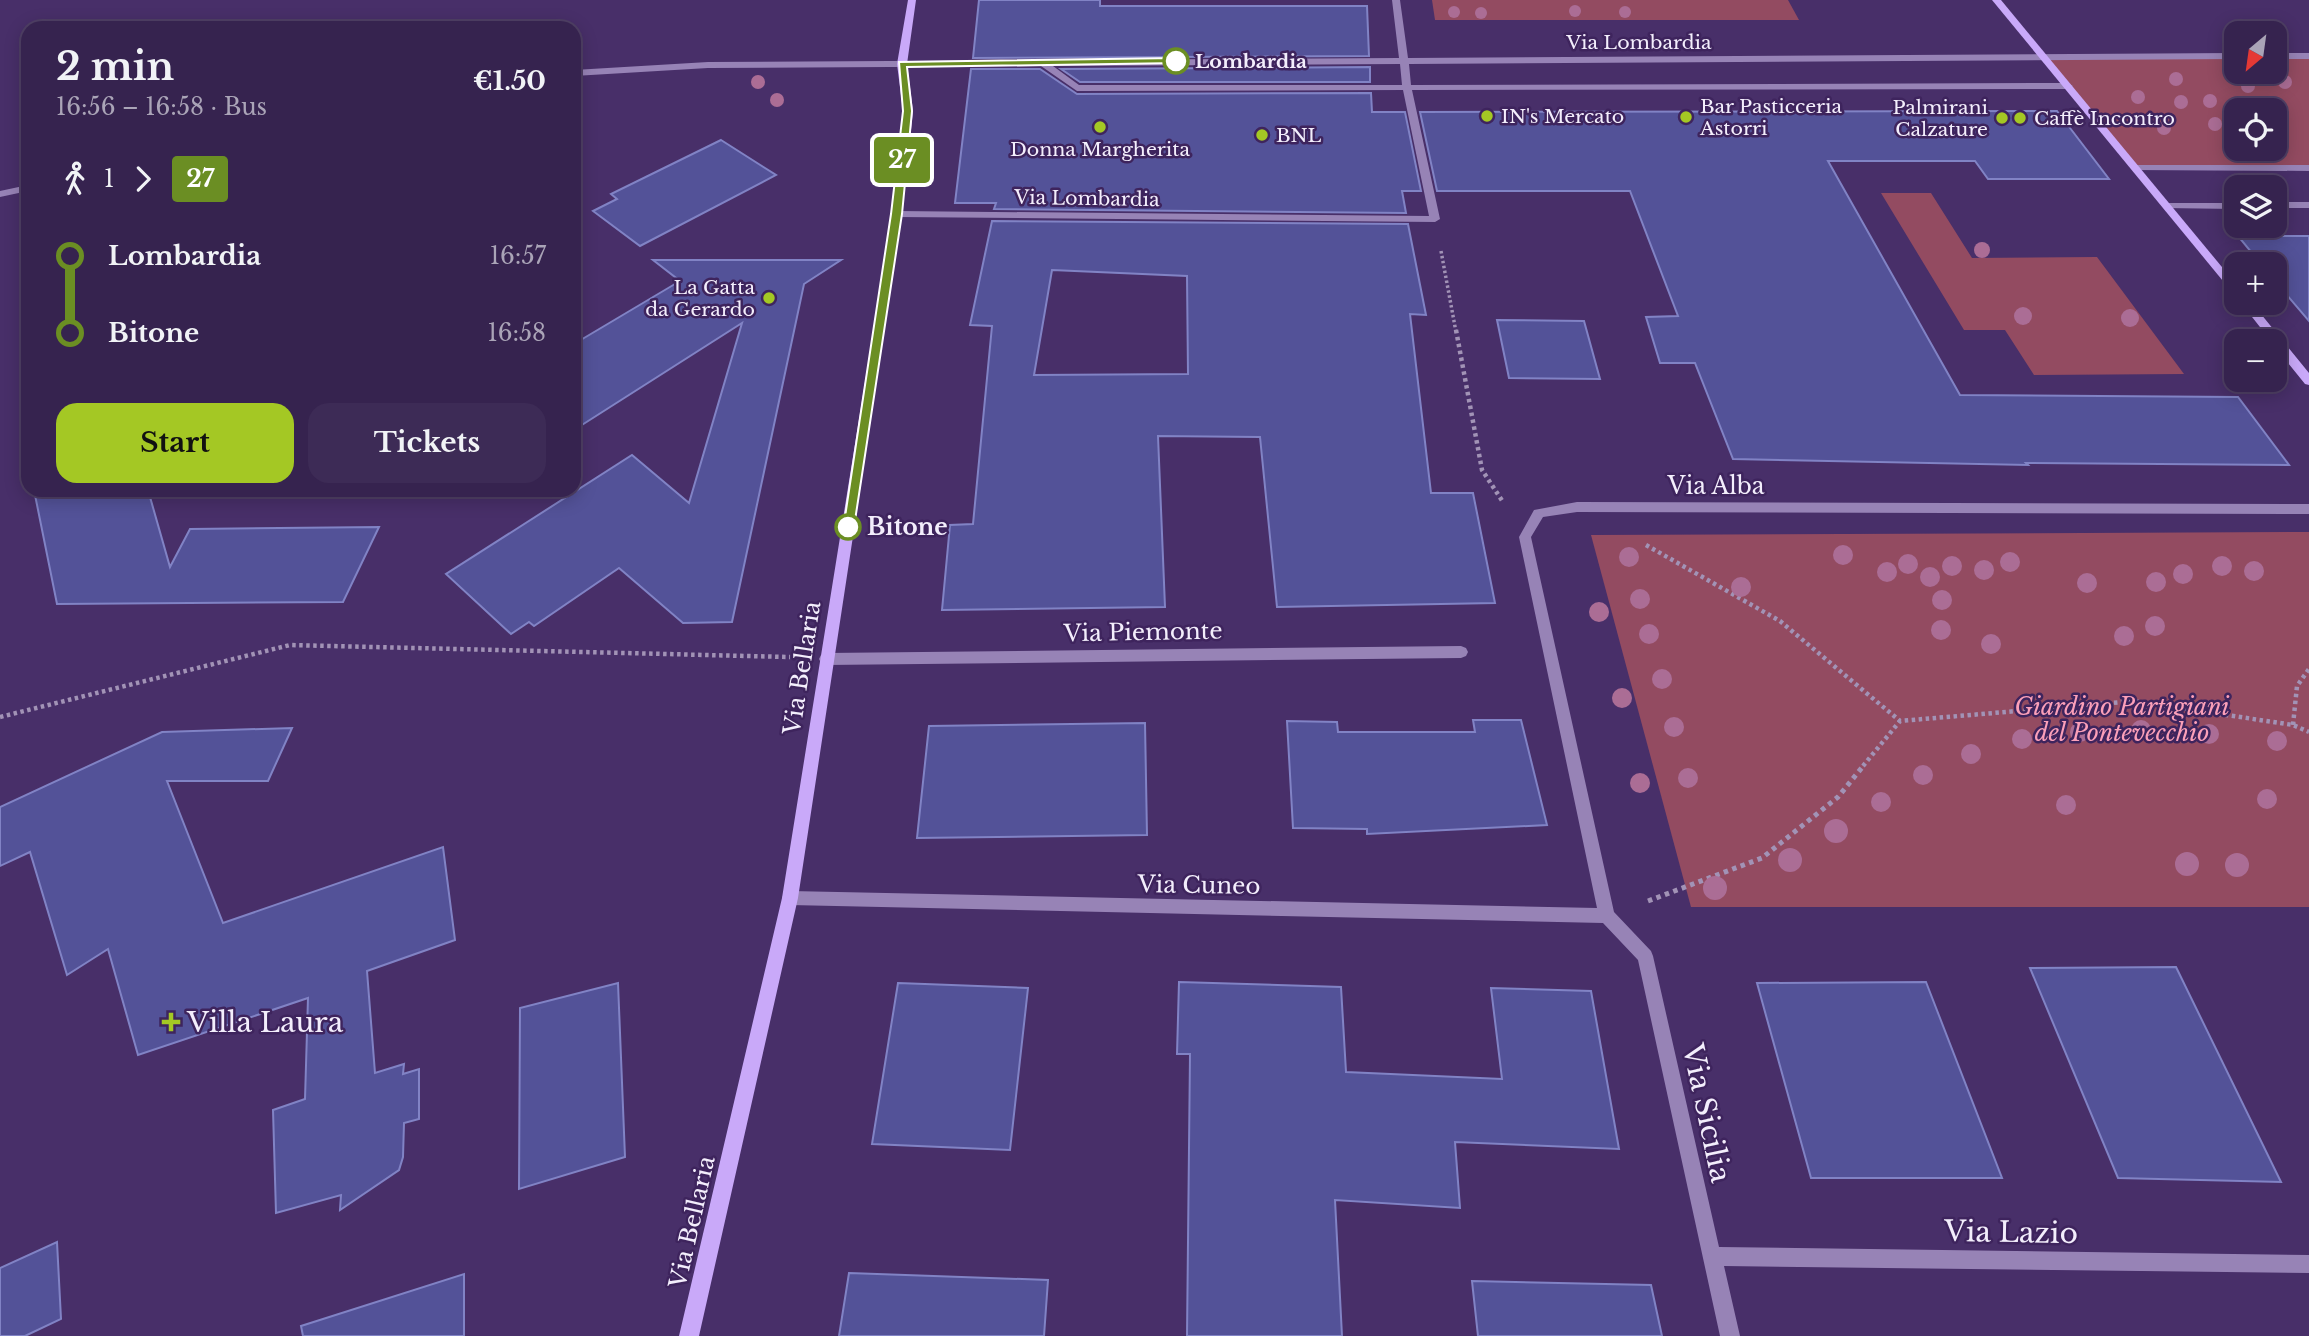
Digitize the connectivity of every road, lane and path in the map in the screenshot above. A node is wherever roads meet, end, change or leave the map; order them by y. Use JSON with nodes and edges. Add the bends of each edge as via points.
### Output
{"nodes":[{"id":1,"x":912,"y":0,"type":"edge"},
{"id":2,"x":1396,"y":0,"type":"edge"},
{"id":3,"x":1996,"y":0,"type":"edge"},
{"id":4,"x":2043,"y":56,"type":"junction"},
{"id":5,"x":2224,"y":56,"type":"edge"},
{"id":6,"x":2287,"y":56,"type":"edge"},
{"id":7,"x":2309,"y":56,"type":"edge"},
{"id":8,"x":1402,"y":61,"type":"junction"},
{"id":9,"x":1042,"y":62,"type":"junction"},
{"id":10,"x":902,"y":64,"type":"junction"},
{"id":11,"x":581,"y":73,"type":"edge"},
{"id":12,"x":2068,"y":86,"type":"junction"},
{"id":13,"x":1406,"y":87,"type":"junction"},
{"id":14,"x":2137,"y":168,"type":"junction"},
{"id":15,"x":2309,"y":168,"type":"edge"},
{"id":16,"x":21,"y":190,"type":"edge"},
{"id":17,"x":0,"y":194,"type":"edge"},
{"id":18,"x":2224,"y":205,"type":"edge"},
{"id":19,"x":2287,"y":205,"type":"edge"},
{"id":20,"x":2309,"y":205,"type":"edge"},
{"id":21,"x":2168,"y":206,"type":"junction"},
{"id":22,"x":897,"y":214,"type":"junction"},
{"id":23,"x":1435,"y":219,"type":"junction"},
{"id":24,"x":2224,"y":275,"type":"edge"},
{"id":25,"x":2256,"y":315,"type":"edge"},
{"id":26,"x":2309,"y":381,"type":"edge"},
{"id":27,"x":2309,"y":509,"type":"edge"},
{"id":28,"x":1525,"y":537,"type":"junction"},
{"id":29,"x":1640,"y":541,"type":"dead end"},
{"id":30,"x":1461,"y":652,"type":"dead end"},
{"id":31,"x":826,"y":659,"type":"junction"},
{"id":32,"x":2309,"y":669,"type":"edge"},
{"id":33,"x":0,"y":717,"type":"edge"},
{"id":34,"x":1900,"y":722,"type":"junction"},
{"id":35,"x":2293,"y":726,"type":"junction"},
{"id":36,"x":2309,"y":732,"type":"edge"},
{"id":37,"x":790,"y":898,"type":"junction"},
{"id":38,"x":1607,"y":916,"type":"junction"},
{"id":39,"x":1712,"y":1256,"type":"junction"},
{"id":40,"x":2309,"y":1264,"type":"edge"},
{"id":41,"x":689,"y":1336,"type":"edge"},
{"id":42,"x":1730,"y":1336,"type":"edge"}],
"edges":[{"from":1,"to":10,"type":"street","name":"Via Bellaria"},
{"from":2,"to":8,"type":"street"},
{"from":3,"to":4,"type":"street"},
{"from":4,"to":5,"type":"street","name":"Via Lombardia"},
{"from":4,"to":8,"type":"street","name":"Via Lombardia"},
{"from":4,"to":12,"type":"street"},
{"from":6,"to":7,"type":"street"},
{"from":8,"to":9,"type":"street","name":"Via Lombardia"},
{"from":8,"to":13,"type":"street"},
{"from":9,"to":10,"type":"street","name":"Via Lombardia"},
{"from":9,"to":13,"type":"street","name":"Via Lombardia","via":[[1077,88]]},
{"from":10,"to":11,"type":"street","name":"Via Lombardia","via":[[708,65]]},
{"from":10,"to":22,"type":"street","name":"Via Bellaria","via":[[908,111]]},
{"from":12,"to":13,"type":"street","name":"Via Lombardia"},
{"from":12,"to":14,"type":"street"},
{"from":13,"to":23,"type":"street"},
{"from":14,"to":15,"type":"street"},
{"from":14,"to":21,"type":"street"},
{"from":16,"to":17,"type":"street"},
{"from":18,"to":21,"type":"street"},
{"from":19,"to":20,"type":"street"},
{"from":21,"to":24,"type":"street"},
{"from":22,"to":23,"type":"street","name":"Via Lombardia"},
{"from":22,"to":31,"type":"street","name":"Via Bellaria"},
{"from":23,"to":28,"type":"path","via":[[1482,470]]},
{"from":25,"to":26,"type":"street"},
{"from":27,"to":28,"type":"street","name":"Via Alba","via":[[1577,507],[1539,513]]},
{"from":28,"to":38,"type":"street"},
{"from":29,"to":34,"type":"path","via":[[1780,621]]},
{"from":30,"to":31,"type":"street","name":"Via Piemonte"},
{"from":31,"to":33,"type":"path","via":[[290,645]]},
{"from":31,"to":37,"type":"street","name":"Via Bellaria"},
{"from":32,"to":35,"type":"path","via":[[2297,686]]},
{"from":34,"to":35,"type":"path","via":[[2134,701]]},
{"from":34,"to":38,"type":"path","via":[[1838,797],[1762,858]]},
{"from":35,"to":36,"type":"path"},
{"from":37,"to":38,"type":"street","name":"Via Cuneo"},
{"from":37,"to":41,"type":"street","name":"Via Bellaria"},
{"from":38,"to":39,"type":"street","name":"Via Sicilia","via":[[1645,956]]},
{"from":39,"to":40,"type":"street","name":"Via Lazio"},
{"from":39,"to":42,"type":"street","name":"Via Sicilia"}]}
